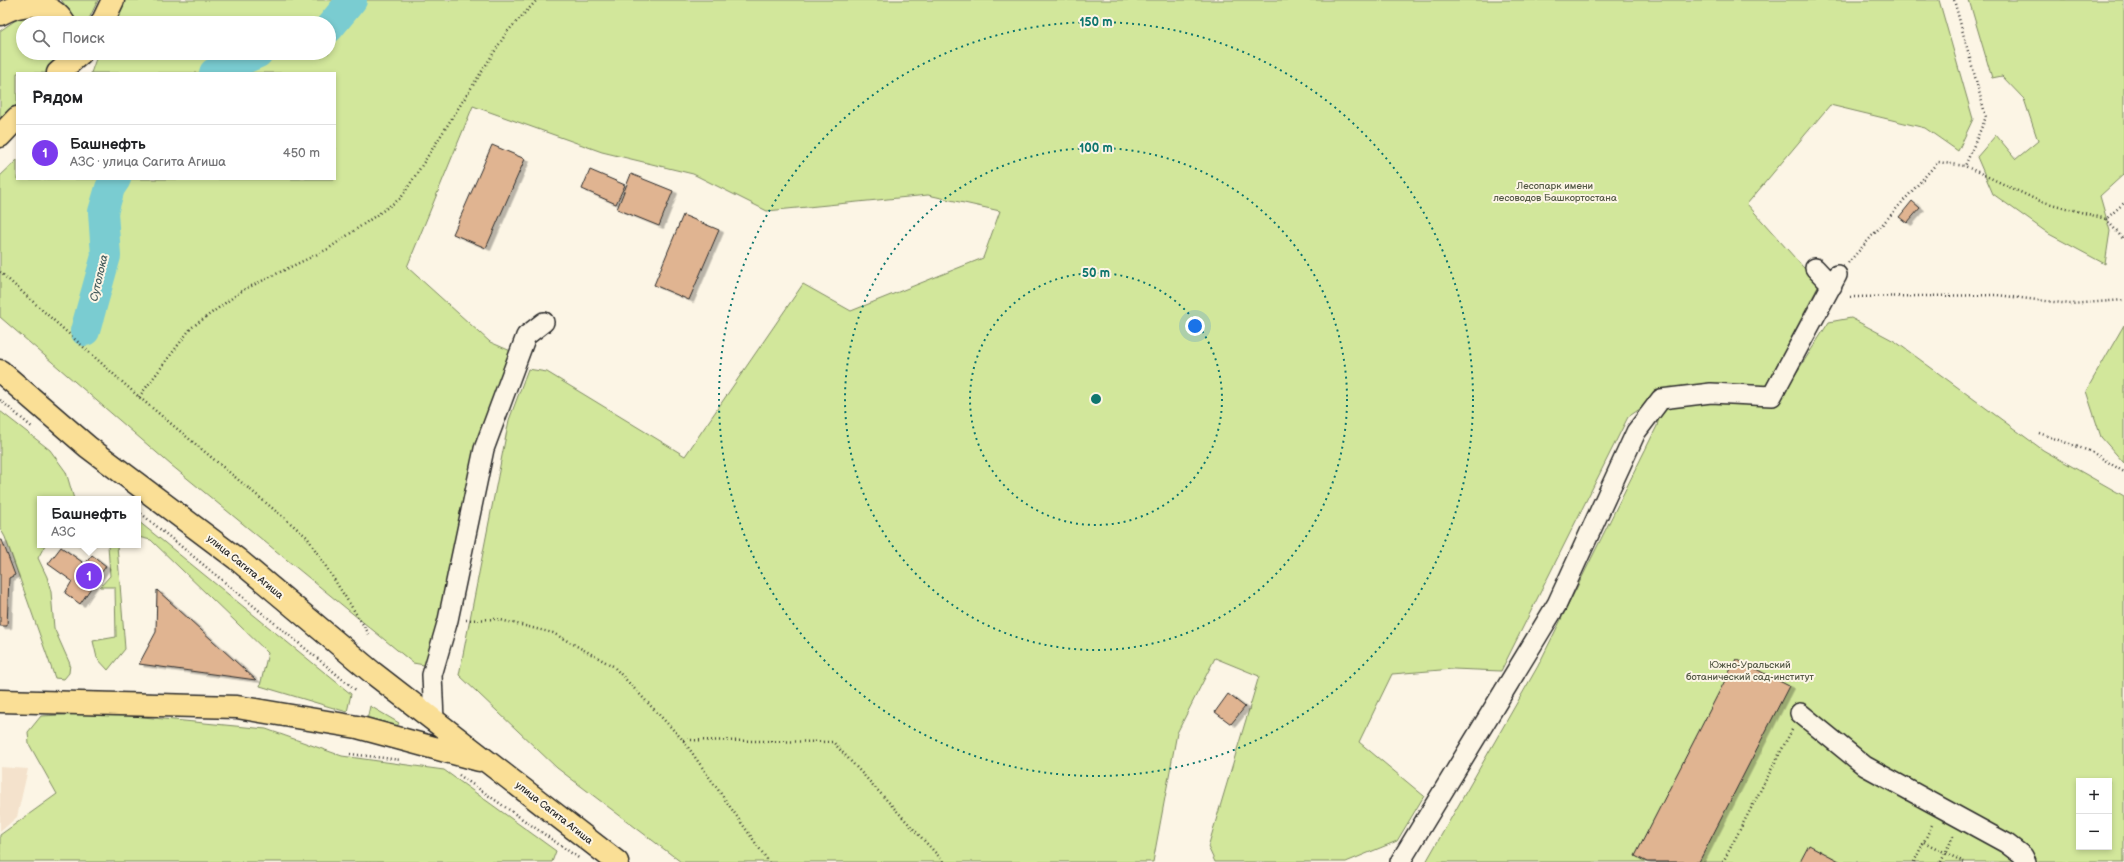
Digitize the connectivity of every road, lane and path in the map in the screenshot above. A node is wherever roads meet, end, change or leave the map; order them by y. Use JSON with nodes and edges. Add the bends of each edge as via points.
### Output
{"nodes":[{"id":1,"x":113,"y":0,"type":"edge"},
{"id":2,"x":537,"y":0,"type":"edge"},
{"id":3,"x":1954,"y":0,"type":"edge"},
{"id":4,"x":0,"y":14,"type":"edge"},
{"id":5,"x":59,"y":16,"type":"edge"},
{"id":6,"x":105,"y":16,"type":"edge"},
{"id":7,"x":16,"y":119,"type":"edge"},
{"id":8,"x":0,"y":136,"type":"edge"},
{"id":9,"x":1965,"y":166,"type":"junction"},
{"id":10,"x":2124,"y":203,"type":"edge"},
{"id":11,"x":2106,"y":219,"type":"junction"},
{"id":12,"x":2124,"y":240,"type":"edge"},
{"id":13,"x":1815,"y":268,"type":"dead end"},
{"id":14,"x":0,"y":272,"type":"edge"},
{"id":15,"x":1834,"y":281,"type":"junction"},
{"id":16,"x":1850,"y":297,"type":"dead end"},
{"id":17,"x":2124,"y":300,"type":"edge"},
{"id":18,"x":544,"y":322,"type":"dead end"},
{"id":19,"x":0,"y":370,"type":"edge"},
{"id":20,"x":139,"y":397,"type":"junction"},
{"id":21,"x":2039,"y":433,"type":"dead end"},
{"id":22,"x":2124,"y":472,"type":"edge"},
{"id":23,"x":141,"y":513,"type":"edge"},
{"id":24,"x":448,"y":620,"type":"junction"},
{"id":25,"x":369,"y":634,"type":"dead end"},
{"id":26,"x":358,"y":691,"type":"dead end"},
{"id":27,"x":0,"y":701,"type":"edge"},
{"id":28,"x":1800,"y":713,"type":"joint"},
{"id":29,"x":434,"y":720,"type":"junction"},
{"id":30,"x":683,"y":740,"type":"junction"},
{"id":31,"x":350,"y":754,"type":"dead end"},
{"id":32,"x":403,"y":761,"type":"dead end"},
{"id":33,"x":490,"y":763,"type":"junction"},
{"id":34,"x":458,"y":775,"type":"dead end"},
{"id":35,"x":1941,"y":808,"type":"junction"},
{"id":36,"x":1961,"y":819,"type":"junction"},
{"id":37,"x":1924,"y":842,"type":"junction"},
{"id":38,"x":1945,"y":853,"type":"junction"},
{"id":39,"x":583,"y":862,"type":"edge"},
{"id":40,"x":617,"y":862,"type":"edge"},
{"id":41,"x":769,"y":862,"type":"edge"},
{"id":42,"x":944,"y":862,"type":"edge"},
{"id":43,"x":1400,"y":862,"type":"edge"},
{"id":44,"x":1723,"y":862,"type":"edge"},
{"id":45,"x":1914,"y":862,"type":"edge"},
{"id":46,"x":1941,"y":862,"type":"edge"},
{"id":47,"x":1964,"y":862,"type":"edge"},
{"id":48,"x":2026,"y":862,"type":"edge"}],
"edges":[{"from":1,"to":6,"type":"main road"},
{"from":2,"to":20,"type":"path","via":[[507,32],[401,198],[328,249],[243,290],[191,328]]},
{"from":3,"to":9,"type":"path","via":[[1986,117]]},
{"from":4,"to":5,"type":"main road","via":[[12,7],[31,4],[42,5],[55,11]]},
{"from":7,"to":8,"type":"main road"},
{"from":9,"to":11,"type":"path","via":[[2037,200]]},
{"from":9,"to":15,"type":"path","via":[[1938,162]]},
{"from":10,"to":11,"type":"path"},
{"from":11,"to":12,"type":"path"},
{"from":13,"to":15,"type":"street"},
{"from":14,"to":20,"type":"path"},
{"from":15,"to":43,"type":"street","via":[[1772,396],[1711,393],[1661,399],[1656,404],[1636,432],[1557,604]]},
{"from":16,"to":17,"type":"path","via":[[1997,295],[2070,304]]},
{"from":18,"to":24,"type":"street","via":[[526,336],[484,449]]},
{"from":19,"to":29,"type":"main road","name":"улица Сагита Агиша","via":[[88,447],[237,559],[372,673]]},
{"from":20,"to":25,"type":"path","via":[[307,537]]},
{"from":21,"to":22,"type":"path","via":[[2092,452]]},
{"from":23,"to":26,"type":"path"},
{"from":24,"to":29,"type":"street","via":[[432,675]]},
{"from":24,"to":30,"type":"path","via":[[497,619],[553,633],[613,666]]},
{"from":27,"to":33,"type":"main road","name":"улица Сагита Агиша","via":[[237,707],[356,726]]},
{"from":28,"to":35,"type":"street","via":[[1865,766]]},
{"from":28,"to":44,"type":"path"},
{"from":29,"to":33,"type":"main road","name":"улица Сагита Агиша"},
{"from":30,"to":41,"type":"path"},
{"from":30,"to":42,"type":"path","via":[[833,742]]},
{"from":31,"to":32,"type":"path"},
{"from":33,"to":40,"type":"main road","name":"улица Сагита Агиша"},
{"from":34,"to":39,"type":"path"},
{"from":35,"to":36,"type":"street"},
{"from":35,"to":37,"type":"path"},
{"from":36,"to":38,"type":"path"},
{"from":36,"to":48,"type":"street","via":[[2006,843],[2023,856]]},
{"from":37,"to":38,"type":"path"},
{"from":37,"to":45,"type":"path"},
{"from":38,"to":46,"type":"path"},
{"from":38,"to":47,"type":"path"}]}
